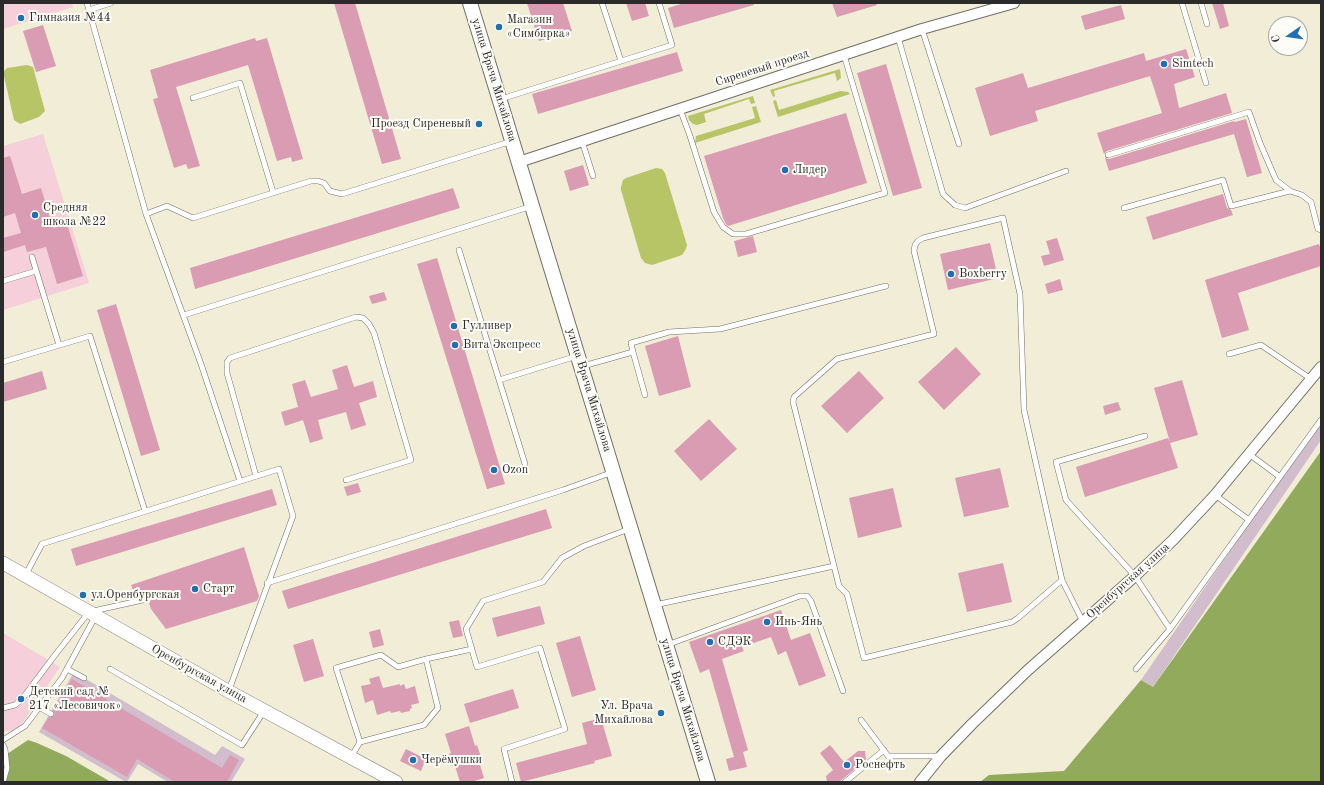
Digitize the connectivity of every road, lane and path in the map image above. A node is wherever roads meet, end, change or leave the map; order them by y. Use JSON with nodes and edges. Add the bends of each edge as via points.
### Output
{"nodes":[{"id":1,"x":87,"y":3,"type":"edge"},
{"id":2,"x":111,"y":3,"type":"edge"},
{"id":3,"x":470,"y":3,"type":"edge"},
{"id":4,"x":602,"y":3,"type":"edge"},
{"id":5,"x":659,"y":3,"type":"edge"},
{"id":6,"x":1014,"y":3,"type":"edge"},
{"id":7,"x":1182,"y":3,"type":"edge"},
{"id":8,"x":1201,"y":3,"type":"edge"},
{"id":9,"x":89,"y":10,"type":"junction"},
{"id":10,"x":1207,"y":24,"type":"dead end"},
{"id":11,"x":922,"y":29,"type":"junction"},
{"id":12,"x":898,"y":37,"type":"junction"},
{"id":13,"x":844,"y":55,"type":"junction"},
{"id":14,"x":621,"y":61,"type":"junction"},
{"id":15,"x":1206,"y":83,"type":"dead end"},
{"id":16,"x":193,"y":98,"type":"dead end"},
{"id":17,"x":500,"y":99,"type":"junction"},
{"id":18,"x":680,"y":109,"type":"junction"},
{"id":19,"x":513,"y":141,"type":"junction"},
{"id":20,"x":582,"y":141,"type":"junction"},
{"id":21,"x":959,"y":144,"type":"dead end"},
{"id":22,"x":1108,"y":155,"type":"dead end"},
{"id":23,"x":520,"y":162,"type":"junction"},
{"id":24,"x":1066,"y":171,"type":"dead end"},
{"id":25,"x":593,"y":176,"type":"dead end"},
{"id":26,"x":1290,"y":191,"type":"junction"},
{"id":27,"x":273,"y":192,"type":"junction"},
{"id":28,"x":533,"y":206,"type":"junction"},
{"id":29,"x":1124,"y":208,"type":"dead end"},
{"id":30,"x":146,"y":214,"type":"junction"},
{"id":31,"x":1321,"y":230,"type":"edge"},
{"id":32,"x":459,"y":250,"type":"dead end"},
{"id":33,"x":32,"y":258,"type":"dead end"},
{"id":34,"x":36,"y":271,"type":"junction"},
{"id":35,"x":3,"y":281,"type":"edge"},
{"id":36,"x":886,"y":286,"type":"dead end"},
{"id":37,"x":184,"y":315,"type":"junction"},
{"id":38,"x":59,"y":345,"type":"junction"},
{"id":39,"x":633,"y":352,"type":"junction"},
{"id":40,"x":1229,"y":354,"type":"dead end"},
{"id":41,"x":580,"y":361,"type":"junction"},
{"id":42,"x":3,"y":362,"type":"edge"},
{"id":43,"x":1321,"y":367,"type":"edge"},
{"id":44,"x":1311,"y":379,"type":"junction"},
{"id":45,"x":499,"y":380,"type":"junction"},
{"id":46,"x":645,"y":395,"type":"dead end"},
{"id":47,"x":1321,"y":420,"type":"edge"},
{"id":48,"x":1145,"y":436,"type":"dead end"},
{"id":49,"x":1249,"y":454,"type":"junction"},
{"id":50,"x":525,"y":464,"type":"dead end"},
{"id":51,"x":614,"y":472,"type":"junction"},
{"id":52,"x":256,"y":476,"type":"junction"},
{"id":53,"x":1280,"y":477,"type":"junction"},
{"id":54,"x":346,"y":480,"type":"dead end"},
{"id":55,"x":240,"y":481,"type":"junction"},
{"id":56,"x":1215,"y":495,"type":"junction"},
{"id":57,"x":145,"y":511,"type":"junction"},
{"id":58,"x":1249,"y":520,"type":"junction"},
{"id":59,"x":631,"y":528,"type":"junction"},
{"id":60,"x":3,"y":563,"type":"edge"},
{"id":61,"x":834,"y":566,"type":"junction"},
{"id":62,"x":25,"y":576,"type":"junction"},
{"id":63,"x":1135,"y":576,"type":"junction"},
{"id":64,"x":1062,"y":580,"type":"junction"},
{"id":65,"x":267,"y":583,"type":"junction"},
{"id":66,"x":147,"y":599,"type":"dead end"},
{"id":67,"x":654,"y":606,"type":"junction"},
{"id":68,"x":92,"y":614,"type":"junction"},
{"id":69,"x":1083,"y":622,"type":"junction"},
{"id":70,"x":1170,"y":629,"type":"junction"},
{"id":71,"x":666,"y":645,"type":"junction"},
{"id":72,"x":472,"y":650,"type":"junction"},
{"id":73,"x":426,"y":659,"type":"junction"},
{"id":74,"x":67,"y":669,"type":"junction"},
{"id":75,"x":110,"y":669,"type":"dead end"},
{"id":76,"x":1136,"y":669,"type":"dead end"},
{"id":77,"x":84,"y":678,"type":"dead end"},
{"id":78,"x":228,"y":691,"type":"junction"},
{"id":79,"x":843,"y":691,"type":"dead end"},
{"id":80,"x":39,"y":707,"type":"junction"},
{"id":81,"x":3,"y":708,"type":"edge"},
{"id":82,"x":264,"y":710,"type":"junction"},
{"id":83,"x":51,"y":714,"type":"dead end"},
{"id":84,"x":861,"y":720,"type":"dead end"},
{"id":85,"x":3,"y":740,"type":"edge"},
{"id":86,"x":360,"y":742,"type":"junction"},
{"id":87,"x":3,"y":746,"type":"edge"},
{"id":88,"x":884,"y":750,"type":"junction"},
{"id":89,"x":941,"y":756,"type":"junction"},
{"id":90,"x":351,"y":757,"type":"junction"},
{"id":91,"x":707,"y":781,"type":"edge"},
{"id":92,"x":3,"y":782,"type":"edge"},
{"id":93,"x":396,"y":782,"type":"edge"},
{"id":94,"x":512,"y":782,"type":"edge"},
{"id":95,"x":845,"y":782,"type":"edge"},
{"id":96,"x":920,"y":782,"type":"edge"}],
"edges":[{"from":1,"to":9,"type":"lane"},
{"from":2,"to":9,"type":"lane"},
{"from":3,"to":17,"type":"main road","name":"улица Врача Михайлова"},
{"from":4,"to":14,"type":"lane"},
{"from":5,"to":14,"type":"lane","via":[[672,45]]},
{"from":6,"to":11,"type":"street","name":"Сиреневый проезд"},
{"from":7,"to":15,"type":"lane"},
{"from":8,"to":10,"type":"lane"},
{"from":9,"to":30,"type":"lane"},
{"from":11,"to":12,"type":"street","name":"Сиреневый проезд"},
{"from":11,"to":21,"type":"lane"},
{"from":12,"to":13,"type":"street","name":"Сиреневый проезд"},
{"from":12,"to":24,"type":"lane","via":[[943,194],[955,205],[965,208]]},
{"from":13,"to":18,"type":"street","name":"Сиреневый проезд"},
{"from":13,"to":18,"type":"lane","via":[[885,193],[746,234],[733,234],[723,227],[714,212]]},
{"from":14,"to":17,"type":"lane"},
{"from":16,"to":27,"type":"lane","via":[[240,83]]},
{"from":17,"to":19,"type":"main road","name":"улица Врача Михайлова"},
{"from":18,"to":20,"type":"street","name":"Сиреневый проезд"},
{"from":19,"to":23,"type":"main road","name":"улица Врача Михайлова"},
{"from":19,"to":27,"type":"lane","via":[[342,194],[330,191],[324,183],[318,181]]},
{"from":20,"to":23,"type":"street","name":"Сиреневый проезд"},
{"from":20,"to":25,"type":"lane"},
{"from":22,"to":26,"type":"lane","via":[[1249,112],[1276,180]]},
{"from":23,"to":28,"type":"main road","name":"улица Врача Михайлова"},
{"from":26,"to":29,"type":"lane","via":[[1231,206],[1223,180]]},
{"from":26,"to":31,"type":"lane","via":[[1302,195],[1311,202],[1318,229]]},
{"from":27,"to":30,"type":"lane","via":[[192,218],[167,206]]},
{"from":28,"to":37,"type":"lane"},
{"from":28,"to":41,"type":"main road","name":"улица Врача Михайлова"},
{"from":30,"to":37,"type":"lane"},
{"from":32,"to":45,"type":"lane"},
{"from":33,"to":34,"type":"lane"},
{"from":34,"to":35,"type":"lane"},
{"from":34,"to":38,"type":"lane"},
{"from":36,"to":39,"type":"lane","via":[[720,329],[661,334],[631,343]]},
{"from":37,"to":55,"type":"lane"},
{"from":38,"to":42,"type":"lane"},
{"from":38,"to":57,"type":"lane","via":[[90,336]]},
{"from":39,"to":41,"type":"lane"},
{"from":39,"to":46,"type":"lane"},
{"from":40,"to":44,"type":"lane","via":[[1262,345]]},
{"from":41,"to":45,"type":"lane"},
{"from":41,"to":51,"type":"main road","name":"улица Врача Михайлова"},
{"from":43,"to":44,"type":"street","name":"Оренбургская улица"},
{"from":44,"to":49,"type":"street","name":"Оренбургская улица"},
{"from":45,"to":50,"type":"lane"},
{"from":47,"to":53,"type":"lane"},
{"from":48,"to":63,"type":"lane","via":[[1056,462],[1066,500]]},
{"from":49,"to":53,"type":"lane"},
{"from":49,"to":56,"type":"street","name":"Оренбургская улица"},
{"from":51,"to":59,"type":"main road","name":"улица Врача Михайлова"},
{"from":51,"to":65,"type":"lane"},
{"from":52,"to":54,"type":"lane","via":[[227,373],[227,362],[230,358],[356,317],[363,318],[374,333],[411,460]]},
{"from":52,"to":55,"type":"lane"},
{"from":52,"to":65,"type":"lane","via":[[279,469],[293,516]]},
{"from":53,"to":58,"type":"lane"},
{"from":55,"to":57,"type":"lane"},
{"from":56,"to":58,"type":"lane"},
{"from":56,"to":63,"type":"street","name":"Оренбургская улица"},
{"from":57,"to":62,"type":"lane","via":[[42,544]]},
{"from":58,"to":70,"type":"lane"},
{"from":59,"to":67,"type":"main road","name":"улица Врача Михайлова"},
{"from":59,"to":72,"type":"lane","via":[[584,546],[562,558],[543,582],[483,601],[466,628]]},
{"from":60,"to":62,"type":"street","name":"Оренбургская улица"},
{"from":61,"to":64,"type":"lane","via":[[839,586],[847,594],[864,658],[1012,622]]},
{"from":61,"to":64,"type":"lane","via":[[794,398],[837,359],[934,334],[914,251],[915,245],[923,238],[1003,218],[1020,294],[1024,410]]},
{"from":61,"to":67,"type":"lane"},
{"from":62,"to":68,"type":"street","name":"Оренбургская улица"},
{"from":63,"to":69,"type":"street","name":"Оренбургская улица"},
{"from":63,"to":70,"type":"lane"},
{"from":64,"to":69,"type":"lane"},
{"from":65,"to":78,"type":"lane"},
{"from":66,"to":68,"type":"lane"},
{"from":67,"to":71,"type":"main road","name":"улица Врача Михайлова"},
{"from":68,"to":74,"type":"lane"},
{"from":68,"to":78,"type":"street","name":"Оренбургская улица"},
{"from":68,"to":81,"type":"lane","via":[[22,699],[15,705]]},
{"from":69,"to":89,"type":"street","name":"Оренбургская улица","via":[[1032,666]]},
{"from":70,"to":76,"type":"lane"},
{"from":71,"to":79,"type":"lane","via":[[800,596],[807,596]]},
{"from":71,"to":91,"type":"main road","name":"улица Врача Михайлова"},
{"from":72,"to":73,"type":"lane"},
{"from":72,"to":94,"type":"lane","via":[[477,667],[540,648],[565,729],[504,749]]},
{"from":73,"to":86,"type":"lane","via":[[438,708],[424,725]]},
{"from":73,"to":86,"type":"lane","via":[[398,667],[382,655],[336,668]]},
{"from":74,"to":77,"type":"lane"},
{"from":74,"to":80,"type":"lane"},
{"from":75,"to":82,"type":"lane","via":[[242,745]]},
{"from":78,"to":82,"type":"street","name":"Оренбургская улица"},
{"from":80,"to":83,"type":"lane"},
{"from":80,"to":85,"type":"lane","via":[[25,726]]},
{"from":82,"to":90,"type":"street","name":"Оренбургская улица"},
{"from":84,"to":88,"type":"lane"},
{"from":86,"to":90,"type":"lane"},
{"from":87,"to":92,"type":"lane","via":[[7,768]]},
{"from":88,"to":89,"type":"lane","via":[[888,756]]},
{"from":88,"to":95,"type":"lane"},
{"from":89,"to":96,"type":"street","name":"Оренбургская улица"},
{"from":90,"to":93,"type":"street","name":"Оренбургская улица"}]}
